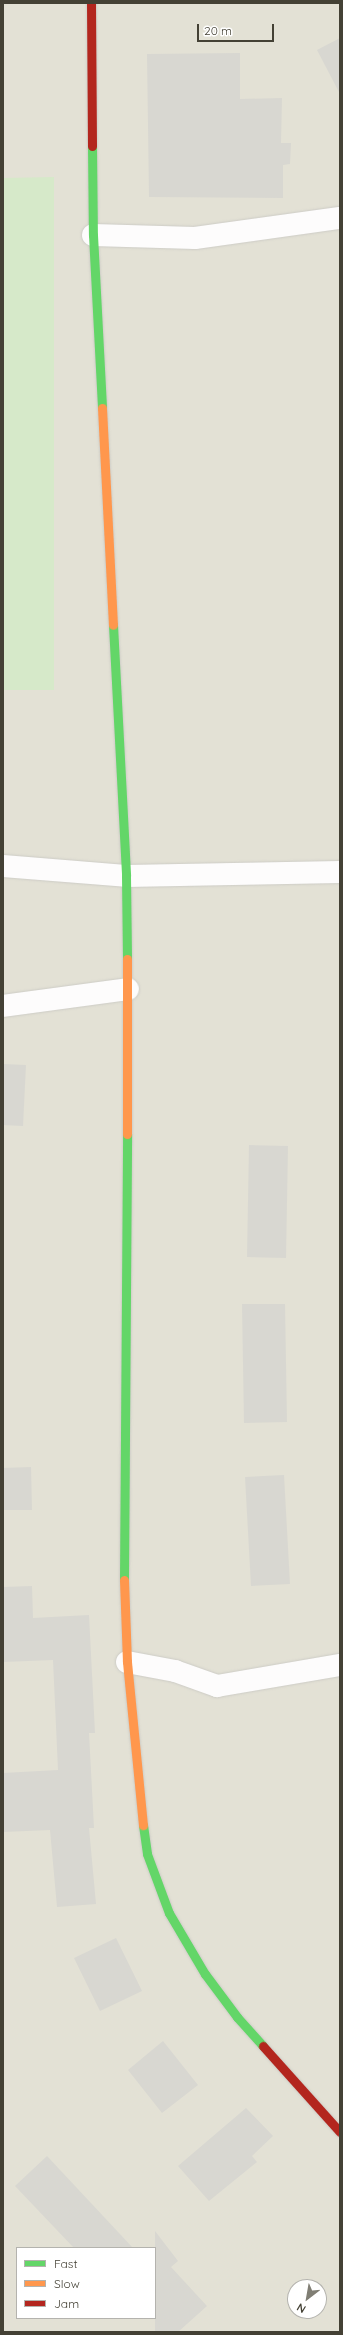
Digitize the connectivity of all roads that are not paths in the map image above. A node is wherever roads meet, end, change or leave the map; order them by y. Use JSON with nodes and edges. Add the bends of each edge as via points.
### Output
{"nodes":[{"id":1,"x":91,"y":3,"type":"edge"},
{"id":2,"x":340,"y":218,"type":"edge"},
{"id":3,"x":93,"y":235,"type":"junction"},
{"id":4,"x":3,"y":866,"type":"edge"},
{"id":5,"x":340,"y":872,"type":"edge"},
{"id":6,"x":126,"y":876,"type":"junction"},
{"id":7,"x":128,"y":989,"type":"junction"},
{"id":8,"x":3,"y":1006,"type":"edge"},
{"id":9,"x":127,"y":1662,"type":"junction"},
{"id":10,"x":340,"y":1665,"type":"edge"},
{"id":11,"x":340,"y":2132,"type":"edge"}],
"edges":[{"from":1,"to":3,"type":"street"},
{"from":2,"to":3,"type":"street","via":[[195,238]]},
{"from":3,"to":6,"type":"street"},
{"from":4,"to":6,"type":"street"},
{"from":5,"to":6,"type":"street"},
{"from":6,"to":7,"type":"street"},
{"from":7,"to":8,"type":"street"},
{"from":7,"to":9,"type":"street","via":[[124,1559]]},
{"from":9,"to":10,"type":"street","via":[[175,1671],[218,1686]]},
{"from":9,"to":11,"type":"street","via":[[147,1854],[169,1913],[205,1974],[237,2017]]}]}
